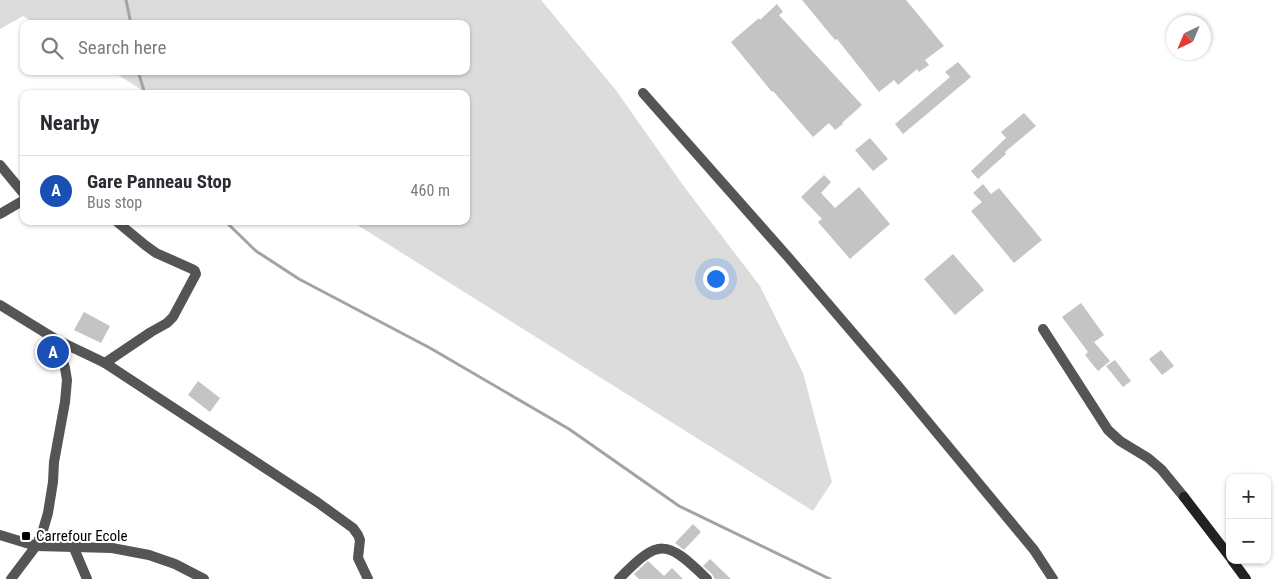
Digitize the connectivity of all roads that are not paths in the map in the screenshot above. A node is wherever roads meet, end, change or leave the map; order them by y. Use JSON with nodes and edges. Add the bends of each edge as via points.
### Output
{"nodes":[{"id":1,"x":643,"y":94,"type":"dead end"},
{"id":2,"x":0,"y":165,"type":"edge"},
{"id":3,"x":20,"y":189,"type":"edge"},
{"id":4,"x":20,"y":202,"type":"edge"},
{"id":5,"x":0,"y":214,"type":"edge"},
{"id":6,"x":121,"y":225,"type":"edge"},
{"id":7,"x":4,"y":307,"type":"edge"},
{"id":8,"x":0,"y":316,"type":"edge"},
{"id":9,"x":1043,"y":329,"type":"dead end"},
{"id":10,"x":57,"y":340,"type":"junction"},
{"id":11,"x":105,"y":363,"type":"junction"},
{"id":12,"x":0,"y":535,"type":"edge"},
{"id":13,"x":36,"y":546,"type":"junction"},
{"id":14,"x":73,"y":546,"type":"junction"},
{"id":15,"x":1226,"y":552,"type":"edge"},
{"id":16,"x":1235,"y":564,"type":"edge"},
{"id":17,"x":11,"y":579,"type":"edge"},
{"id":18,"x":86,"y":579,"type":"edge"},
{"id":19,"x":204,"y":579,"type":"edge"},
{"id":20,"x":368,"y":579,"type":"edge"},
{"id":21,"x":618,"y":579,"type":"edge"},
{"id":22,"x":707,"y":579,"type":"edge"},
{"id":23,"x":1053,"y":579,"type":"edge"},
{"id":24,"x":1246,"y":579,"type":"edge"}],
"edges":[{"from":1,"to":23,"type":"street","via":[[894,380],[1034,550]]},
{"from":2,"to":3,"type":"street"},
{"from":4,"to":5,"type":"street"},
{"from":6,"to":11,"type":"street","via":[[145,246],[196,274],[167,323]]},
{"from":7,"to":8,"type":"street"},
{"from":7,"to":10,"type":"street"},
{"from":9,"to":15,"type":"street","via":[[1108,430],[1161,469]]},
{"from":10,"to":11,"type":"street"},
{"from":10,"to":13,"type":"street","via":[[65,368],[65,402],[48,513]]},
{"from":11,"to":20,"type":"street","via":[[353,528],[360,540],[358,558]]},
{"from":12,"to":13,"type":"street"},
{"from":13,"to":14,"type":"street"},
{"from":13,"to":17,"type":"street"},
{"from":14,"to":18,"type":"street"},
{"from":14,"to":19,"type":"street","via":[[112,548],[149,555]]},
{"from":16,"to":24,"type":"street"},
{"from":21,"to":22,"type":"street","via":[[636,561],[660,547],[676,551]]}]}
